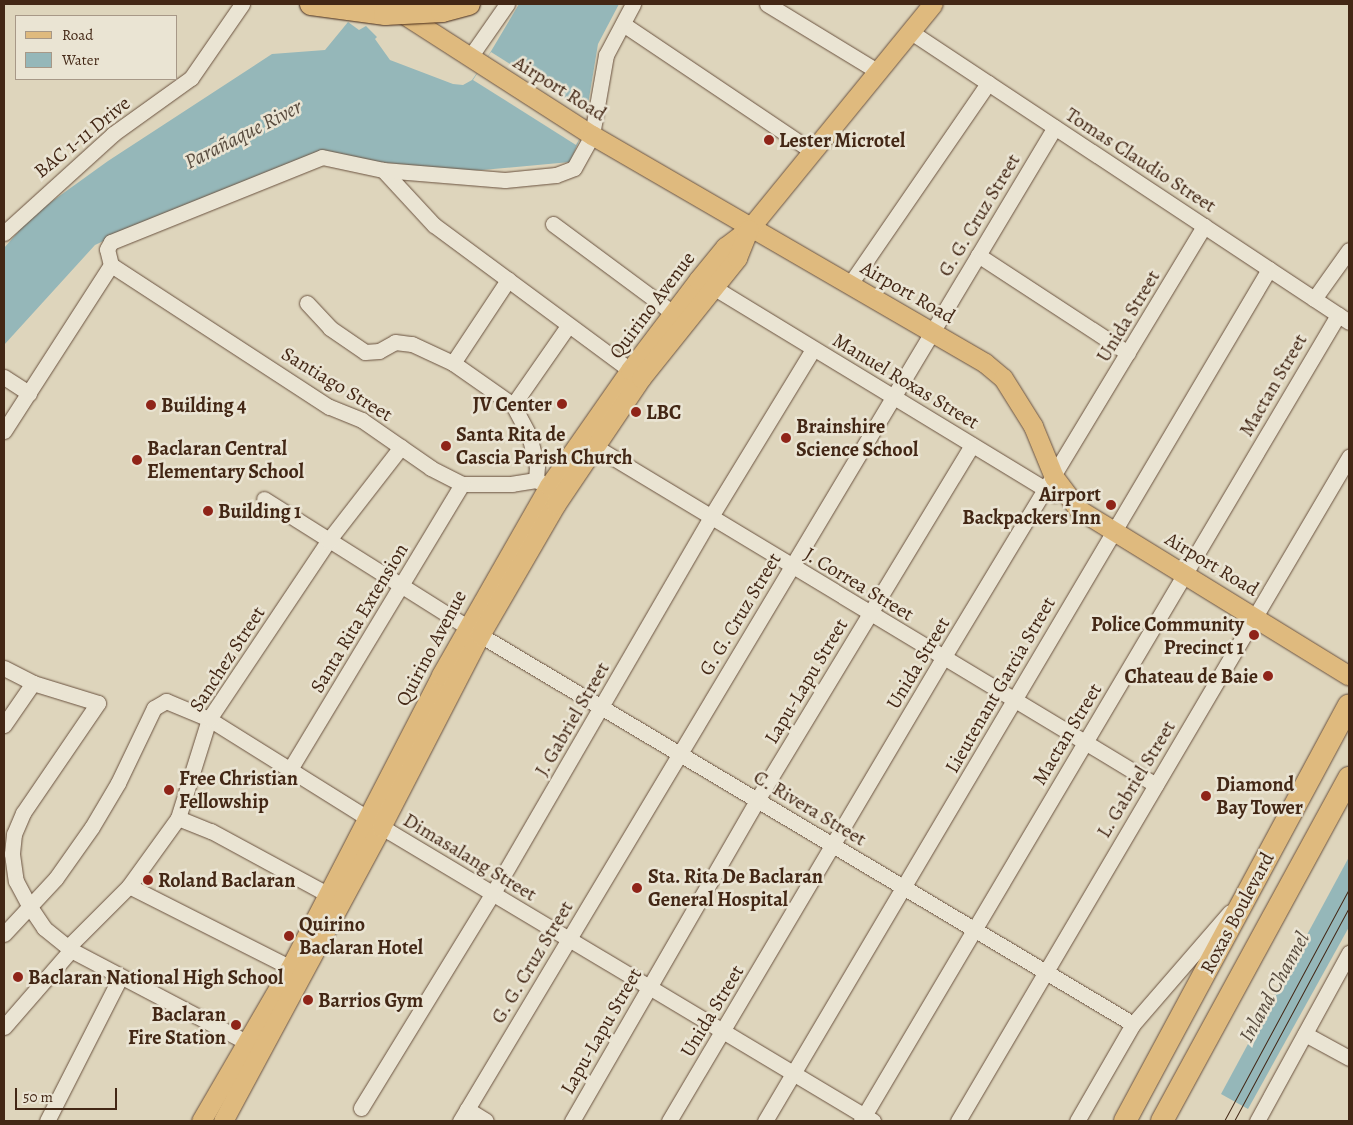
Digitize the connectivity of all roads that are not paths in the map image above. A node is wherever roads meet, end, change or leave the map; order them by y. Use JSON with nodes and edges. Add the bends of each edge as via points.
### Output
{"nodes":[{"id":1,"x":242,"y":4,"type":"edge"},
{"id":2,"x":311,"y":4,"type":"edge"},
{"id":3,"x":388,"y":4,"type":"edge"},
{"id":4,"x":470,"y":4,"type":"edge"},
{"id":5,"x":507,"y":4,"type":"edge"},
{"id":6,"x":632,"y":4,"type":"edge"},
{"id":7,"x":768,"y":4,"type":"edge"},
{"id":8,"x":933,"y":4,"type":"edge"},
{"id":9,"x":623,"y":24,"type":"junction"},
{"id":10,"x":911,"y":32,"type":"junction"},
{"id":11,"x":476,"y":61,"type":"junction"},
{"id":12,"x":879,"y":72,"type":"junction"},
{"id":13,"x":988,"y":83,"type":"junction"},
{"id":14,"x":1055,"y":128,"type":"junction"},
{"id":15,"x":588,"y":133,"type":"junction"},
{"id":16,"x":812,"y":151,"type":"junction"},
{"id":17,"x":383,"y":170,"type":"junction"},
{"id":18,"x":553,"y":224,"type":"dead end"},
{"id":19,"x":1204,"y":226,"type":"junction"},
{"id":20,"x":750,"y":228,"type":"junction"},
{"id":21,"x":4,"y":233,"type":"edge"},
{"id":22,"x":1349,"y":250,"type":"edge"},
{"id":23,"x":978,"y":255,"type":"junction"},
{"id":24,"x":109,"y":261,"type":"junction"},
{"id":25,"x":1269,"y":269,"type":"junction"},
{"id":26,"x":508,"y":280,"type":"junction"},
{"id":27,"x":850,"y":284,"type":"junction"},
{"id":28,"x":713,"y":287,"type":"junction"},
{"id":29,"x":1314,"y":299,"type":"junction"},
{"id":30,"x":308,"y":303,"type":"dead end"},
{"id":31,"x":673,"y":313,"type":"junction"},
{"id":32,"x":1344,"y":318,"type":"edge"},
{"id":33,"x":568,"y":326,"type":"junction"},
{"id":34,"x":932,"y":331,"type":"junction"},
{"id":35,"x":813,"y":349,"type":"junction"},
{"id":36,"x":1128,"y":354,"type":"junction"},
{"id":37,"x":452,"y":363,"type":"junction"},
{"id":38,"x":630,"y":370,"type":"junction"},
{"id":39,"x":4,"y":377,"type":"edge"},
{"id":40,"x":30,"y":392,"type":"junction"},
{"id":41,"x":892,"y":397,"type":"junction"},
{"id":42,"x":513,"y":405,"type":"junction"},
{"id":43,"x":4,"y":431,"type":"edge"},
{"id":44,"x":972,"y":445,"type":"junction"},
{"id":45,"x":594,"y":446,"type":"junction"},
{"id":46,"x":401,"y":447,"type":"junction"},
{"id":47,"x":1349,"y":457,"type":"edge"},
{"id":48,"x":462,"y":484,"type":"junction"},
{"id":49,"x":1050,"y":484,"type":"junction"},
{"id":50,"x":549,"y":487,"type":"junction"},
{"id":51,"x":264,"y":499,"type":"dead end"},
{"id":52,"x":710,"y":518,"type":"junction"},
{"id":53,"x":1114,"y":531,"type":"junction"},
{"id":54,"x":328,"y":541,"type":"junction"},
{"id":55,"x":792,"y":567,"type":"junction"},
{"id":56,"x":1185,"y":575,"type":"junction"},
{"id":57,"x":402,"y":587,"type":"junction"},
{"id":58,"x":871,"y":614,"type":"junction"},
{"id":59,"x":1256,"y":618,"type":"junction"},
{"id":60,"x":473,"y":631,"type":"junction"},
{"id":61,"x":944,"y":658,"type":"junction"},
{"id":62,"x":4,"y":668,"type":"edge"},
{"id":63,"x":1349,"y":676,"type":"edge"},
{"id":64,"x":32,"y":682,"type":"junction"},
{"id":65,"x":1015,"y":700,"type":"junction"},
{"id":66,"x":1349,"y":705,"type":"edge"},
{"id":67,"x":602,"y":708,"type":"junction"},
{"id":68,"x":209,"y":719,"type":"junction"},
{"id":69,"x":4,"y":724,"type":"edge"},
{"id":70,"x":1085,"y":742,"type":"junction"},
{"id":71,"x":679,"y":754,"type":"junction"},
{"id":72,"x":289,"y":771,"type":"junction"},
{"id":73,"x":1349,"y":778,"type":"edge"},
{"id":74,"x":1156,"y":784,"type":"junction"},
{"id":75,"x":757,"y":800,"type":"junction"},
{"id":76,"x":178,"y":818,"type":"junction"},
{"id":77,"x":374,"y":823,"type":"junction"},
{"id":78,"x":834,"y":846,"type":"junction"},
{"id":79,"x":129,"y":886,"type":"junction"},
{"id":80,"x":904,"y":888,"type":"junction"},
{"id":81,"x":1249,"y":890,"type":"junction"},
{"id":82,"x":493,"y":894,"type":"junction"},
{"id":83,"x":335,"y":898,"type":"junction"},
{"id":84,"x":30,"y":907,"type":"junction"},
{"id":85,"x":975,"y":930,"type":"junction"},
{"id":86,"x":4,"y":934,"type":"edge"},
{"id":87,"x":570,"y":940,"type":"junction"},
{"id":88,"x":69,"y":948,"type":"junction"},
{"id":89,"x":1349,"y":952,"type":"edge"},
{"id":90,"x":297,"y":971,"type":"junction"},
{"id":91,"x":1046,"y":972,"type":"junction"},
{"id":92,"x":120,"y":978,"type":"junction"},
{"id":93,"x":649,"y":988,"type":"junction"},
{"id":94,"x":1133,"y":1024,"type":"junction"},
{"id":95,"x":4,"y":1027,"type":"edge"},
{"id":96,"x":723,"y":1032,"type":"junction"},
{"id":97,"x":1305,"y":1034,"type":"junction"},
{"id":98,"x":255,"y":1047,"type":"junction"},
{"id":99,"x":1349,"y":1058,"type":"edge"},
{"id":100,"x":794,"y":1074,"type":"junction"},
{"id":101,"x":1184,"y":1081,"type":"junction"},
{"id":102,"x":361,"y":1108,"type":"dead end"},
{"id":103,"x":463,"y":1115,"type":"edge"},
{"id":104,"x":866,"y":1119,"type":"edge"},
{"id":105,"x":47,"y":1121,"type":"edge"},
{"id":106,"x":200,"y":1121,"type":"edge"},
{"id":107,"x":223,"y":1121,"type":"edge"},
{"id":108,"x":486,"y":1121,"type":"edge"},
{"id":109,"x":572,"y":1121,"type":"edge"},
{"id":110,"x":669,"y":1121,"type":"edge"},
{"id":111,"x":765,"y":1121,"type":"edge"},
{"id":112,"x":958,"y":1121,"type":"edge"},
{"id":113,"x":1077,"y":1121,"type":"edge"},
{"id":114,"x":1125,"y":1121,"type":"edge"},
{"id":115,"x":1162,"y":1121,"type":"edge"},
{"id":116,"x":1182,"y":1121,"type":"edge"},
{"id":117,"x":1257,"y":1121,"type":"edge"}],
"edges":[{"from":1,"to":21,"type":"street","name":"BAC 1-11 Drive","via":[[191,78],[113,134]]},
{"from":2,"to":4,"type":"highway","bridge":true,"via":[[385,14],[442,11]]},
{"from":3,"to":11,"type":"main road","name":"Airport Road"},
{"from":5,"to":11,"type":"street"},
{"from":6,"to":9,"type":"street"},
{"from":7,"to":12,"type":"street"},
{"from":8,"to":10,"type":"main road","name":"Quirino Avenue"},
{"from":9,"to":15,"type":"street","via":[[606,55]]},
{"from":9,"to":16,"type":"street"},
{"from":10,"to":12,"type":"main road","name":"Quirino Avenue"},
{"from":10,"to":13,"type":"street","name":"Tomas Claudio Street"},
{"from":11,"to":15,"type":"main road","name":"Airport Road"},
{"from":12,"to":16,"type":"main road","name":"Quirino Avenue"},
{"from":13,"to":14,"type":"street","name":"Tomas Claudio Street"},
{"from":13,"to":27,"type":"street"},
{"from":14,"to":19,"type":"street","name":"Tomas Claudio Street"},
{"from":14,"to":23,"type":"street","name":"G. G. Cruz Street"},
{"from":15,"to":17,"type":"street","via":[[574,168],[556,175],[505,180]]},
{"from":15,"to":20,"type":"main road","name":"Airport Road"},
{"from":16,"to":20,"type":"main road","name":"Quirino Avenue"},
{"from":17,"to":24,"type":"street","via":[[322,158],[111,242],[107,249]]},
{"from":17,"to":26,"type":"street","via":[[434,225]]},
{"from":18,"to":31,"type":"street"},
{"from":19,"to":25,"type":"street","name":"Tomas Claudio Street"},
{"from":19,"to":36,"type":"street","name":"Unida Street"},
{"from":20,"to":27,"type":"main road","name":"Airport Road"},
{"from":20,"to":28,"type":"main road","name":"Quirino Avenue","via":[[737,258]]},
{"from":20,"to":31,"type":"main road","name":"Quirino Avenue","via":[[725,247]]},
{"from":22,"to":29,"type":"street"},
{"from":23,"to":34,"type":"street","name":"G. G. Cruz Street"},
{"from":23,"to":36,"type":"street"},
{"from":24,"to":40,"type":"street"},
{"from":24,"to":46,"type":"street","name":"Santiago Street","via":[[329,407],[362,420]]},
{"from":25,"to":29,"type":"street","name":"Tomas Claudio Street"},
{"from":25,"to":53,"type":"street","name":"Lieutenant Garcia Street"},
{"from":26,"to":33,"type":"street"},
{"from":26,"to":37,"type":"street"},
{"from":27,"to":34,"type":"main road","name":"Airport Road"},
{"from":28,"to":35,"type":"street","name":"Manuel Roxas Street"},
{"from":28,"to":45,"type":"main road","name":"Quirino Avenue","via":[[641,378]]},
{"from":29,"to":32,"type":"street","name":"Tomas Claudio Street"},
{"from":30,"to":37,"type":"street","via":[[330,328],[365,352],[379,351],[395,342],[412,344]]},
{"from":31,"to":38,"type":"main road","name":"Quirino Avenue"},
{"from":32,"to":56,"type":"street","name":"Mactan Street"},
{"from":33,"to":38,"type":"street"},
{"from":33,"to":42,"type":"street"},
{"from":34,"to":41,"type":"street","name":"G. G. Cruz Street"},
{"from":34,"to":49,"type":"main road","name":"Airport Road","via":[[985,363],[1002,378],[1033,426]]},
{"from":35,"to":41,"type":"street","name":"Manuel Roxas Street"},
{"from":35,"to":52,"type":"street","name":"J. Gabriel Street"},
{"from":36,"to":49,"type":"street","name":"Unida Street"},
{"from":37,"to":42,"type":"street"},
{"from":38,"to":50,"type":"main road","name":"Quirino Avenue"},
{"from":39,"to":40,"type":"street"},
{"from":40,"to":43,"type":"street"},
{"from":41,"to":44,"type":"street","name":"Manuel Roxas Street"},
{"from":41,"to":55,"type":"street","name":"G. G. Cruz Street"},
{"from":42,"to":50,"type":"street","via":[[529,435],[537,466]]},
{"from":44,"to":49,"type":"street","name":"Manuel Roxas Street"},
{"from":44,"to":58,"type":"street","name":"Lapu-Lapu Street"},
{"from":45,"to":50,"type":"main road","name":"Quirino Avenue"},
{"from":45,"to":52,"type":"street","name":"J. Correa Street"},
{"from":46,"to":48,"type":"street","name":"Santiago Street"},
{"from":46,"to":54,"type":"street","name":"Sanchez Street"},
{"from":47,"to":59,"type":"street","name":"L. Gabriel Street"},
{"from":48,"to":50,"type":"street"},
{"from":48,"to":57,"type":"street","name":"Santa Rita Extension"},
{"from":49,"to":53,"type":"main road","name":"Airport Road","via":[[1078,509]]},
{"from":49,"to":61,"type":"street","name":"Unida Street"},
{"from":50,"to":60,"type":"main road","name":"Quirino Avenue"},
{"from":51,"to":54,"type":"street","name":"C. Rivera Street"},
{"from":52,"to":55,"type":"street","name":"J. Correa Street"},
{"from":52,"to":67,"type":"street","name":"J. Gabriel Street"},
{"from":53,"to":56,"type":"main road","name":"Airport Road"},
{"from":53,"to":65,"type":"street","name":"Lieutenant Garcia Street"},
{"from":54,"to":57,"type":"street","name":"C. Rivera Street"},
{"from":54,"to":68,"type":"street","name":"Sanchez Street"},
{"from":55,"to":58,"type":"street","name":"J. Correa Street"},
{"from":55,"to":71,"type":"street","name":"G. G. Cruz Street"},
{"from":56,"to":59,"type":"main road","name":"Airport Road"},
{"from":56,"to":70,"type":"street","name":"Mactan Street"},
{"from":57,"to":60,"type":"street","name":"C. Rivera Street"},
{"from":57,"to":72,"type":"street","name":"Santa Rita Extension"},
{"from":58,"to":61,"type":"street","name":"J. Correa Street"},
{"from":58,"to":75,"type":"street","name":"Lapu-Lapu Street"},
{"from":59,"to":63,"type":"main road","name":"Airport Road"},
{"from":59,"to":74,"type":"street","name":"L. Gabriel Street"},
{"from":60,"to":67,"type":"street","name":"C. Rivera Street"},
{"from":60,"to":77,"type":"main road","name":"Quirino Avenue"},
{"from":61,"to":65,"type":"street","name":"J. Correa Street"},
{"from":61,"to":78,"type":"street","name":"Unida Street"},
{"from":62,"to":64,"type":"street"},
{"from":64,"to":69,"type":"street"},
{"from":64,"to":84,"type":"street","via":[[98,703],[24,813],[14,834],[12,854],[16,880]]},
{"from":65,"to":70,"type":"street","name":"J. Correa Street"},
{"from":65,"to":80,"type":"street","name":"Lieutenant Garcia Street"},
{"from":66,"to":81,"type":"highway","name":"Roxas Boulevard"},
{"from":67,"to":71,"type":"street","name":"C. Rivera Street"},
{"from":67,"to":82,"type":"street","name":"J. Gabriel Street"},
{"from":68,"to":72,"type":"street","name":"Dimasalang Street"},
{"from":68,"to":76,"type":"street","name":"Sanchez Street"},
{"from":68,"to":84,"type":"street","name":"Dimasalang Street","via":[[166,702],[156,705],[118,783],[92,827],[56,878]]},
{"from":70,"to":74,"type":"street","name":"J. Correa Street"},
{"from":70,"to":85,"type":"street","name":"Mactan Street"},
{"from":71,"to":75,"type":"street","name":"C. Rivera Street"},
{"from":71,"to":87,"type":"street","name":"G. G. Cruz Street"},
{"from":72,"to":77,"type":"street","name":"Dimasalang Street"},
{"from":73,"to":101,"type":"highway","name":"Roxas Boulevard"},
{"from":74,"to":91,"type":"street","name":"L. Gabriel Street"},
{"from":75,"to":78,"type":"street","name":"C. Rivera Street"},
{"from":75,"to":93,"type":"street","name":"Lapu-Lapu Street"},
{"from":76,"to":79,"type":"street","name":"Sanchez Street"},
{"from":76,"to":83,"type":"street","via":[[211,830]]},
{"from":77,"to":82,"type":"street","name":"Dimasalang Street"},
{"from":77,"to":83,"type":"main road","name":"Quirino Avenue"},
{"from":78,"to":80,"type":"street","name":"C. Rivera Street"},
{"from":78,"to":96,"type":"street","name":"Unida Street"},
{"from":79,"to":88,"type":"street","name":"Sanchez Street"},
{"from":79,"to":90,"type":"street"},
{"from":80,"to":85,"type":"street","name":"C. Rivera Street"},
{"from":80,"to":100,"type":"street","name":"Lieutenant Garcia Street"},
{"from":81,"to":94,"type":"street"},
{"from":81,"to":114,"type":"highway","name":"Roxas Boulevard"},
{"from":82,"to":87,"type":"street","name":"Dimasalang Street"},
{"from":82,"to":102,"type":"street","name":"J. Gabriel Street"},
{"from":83,"to":90,"type":"main road","name":"Quirino Avenue"},
{"from":84,"to":86,"type":"street"},
{"from":84,"to":88,"type":"street","via":[[44,928]]},
{"from":85,"to":91,"type":"street","name":"C. Rivera Street"},
{"from":85,"to":104,"type":"street","name":"Mactan Street"},
{"from":87,"to":93,"type":"street","name":"Dimasalang Street"},
{"from":87,"to":103,"type":"street","name":"G. G. Cruz Street"},
{"from":88,"to":92,"type":"street"},
{"from":88,"to":95,"type":"street","name":"Sanchez Street"},
{"from":89,"to":97,"type":"street"},
{"from":90,"to":98,"type":"main road","name":"Quirino Avenue"},
{"from":91,"to":94,"type":"street","name":"C. Rivera Street"},
{"from":91,"to":112,"type":"street","name":"L. Gabriel Street"},
{"from":92,"to":98,"type":"street"},
{"from":92,"to":105,"type":"street"},
{"from":93,"to":96,"type":"street","name":"Dimasalang Street"},
{"from":93,"to":109,"type":"street","name":"Lapu-Lapu Street"},
{"from":94,"to":113,"type":"street"},
{"from":96,"to":100,"type":"street","name":"Dimasalang Street"},
{"from":96,"to":110,"type":"street","name":"Unida Street"},
{"from":97,"to":99,"type":"street"},
{"from":97,"to":117,"type":"street"},
{"from":98,"to":106,"type":"main road","name":"Quirino Avenue"},
{"from":98,"to":107,"type":"main road","name":"Quirino Avenue"},
{"from":100,"to":104,"type":"street","name":"Dimasalang Street"},
{"from":100,"to":111,"type":"street","name":"Lieutenant Garcia Street"},
{"from":101,"to":115,"type":"highway","name":"Roxas Boulevard"},
{"from":101,"to":116,"type":"highway"},
{"from":103,"to":108,"type":"street"}]}
